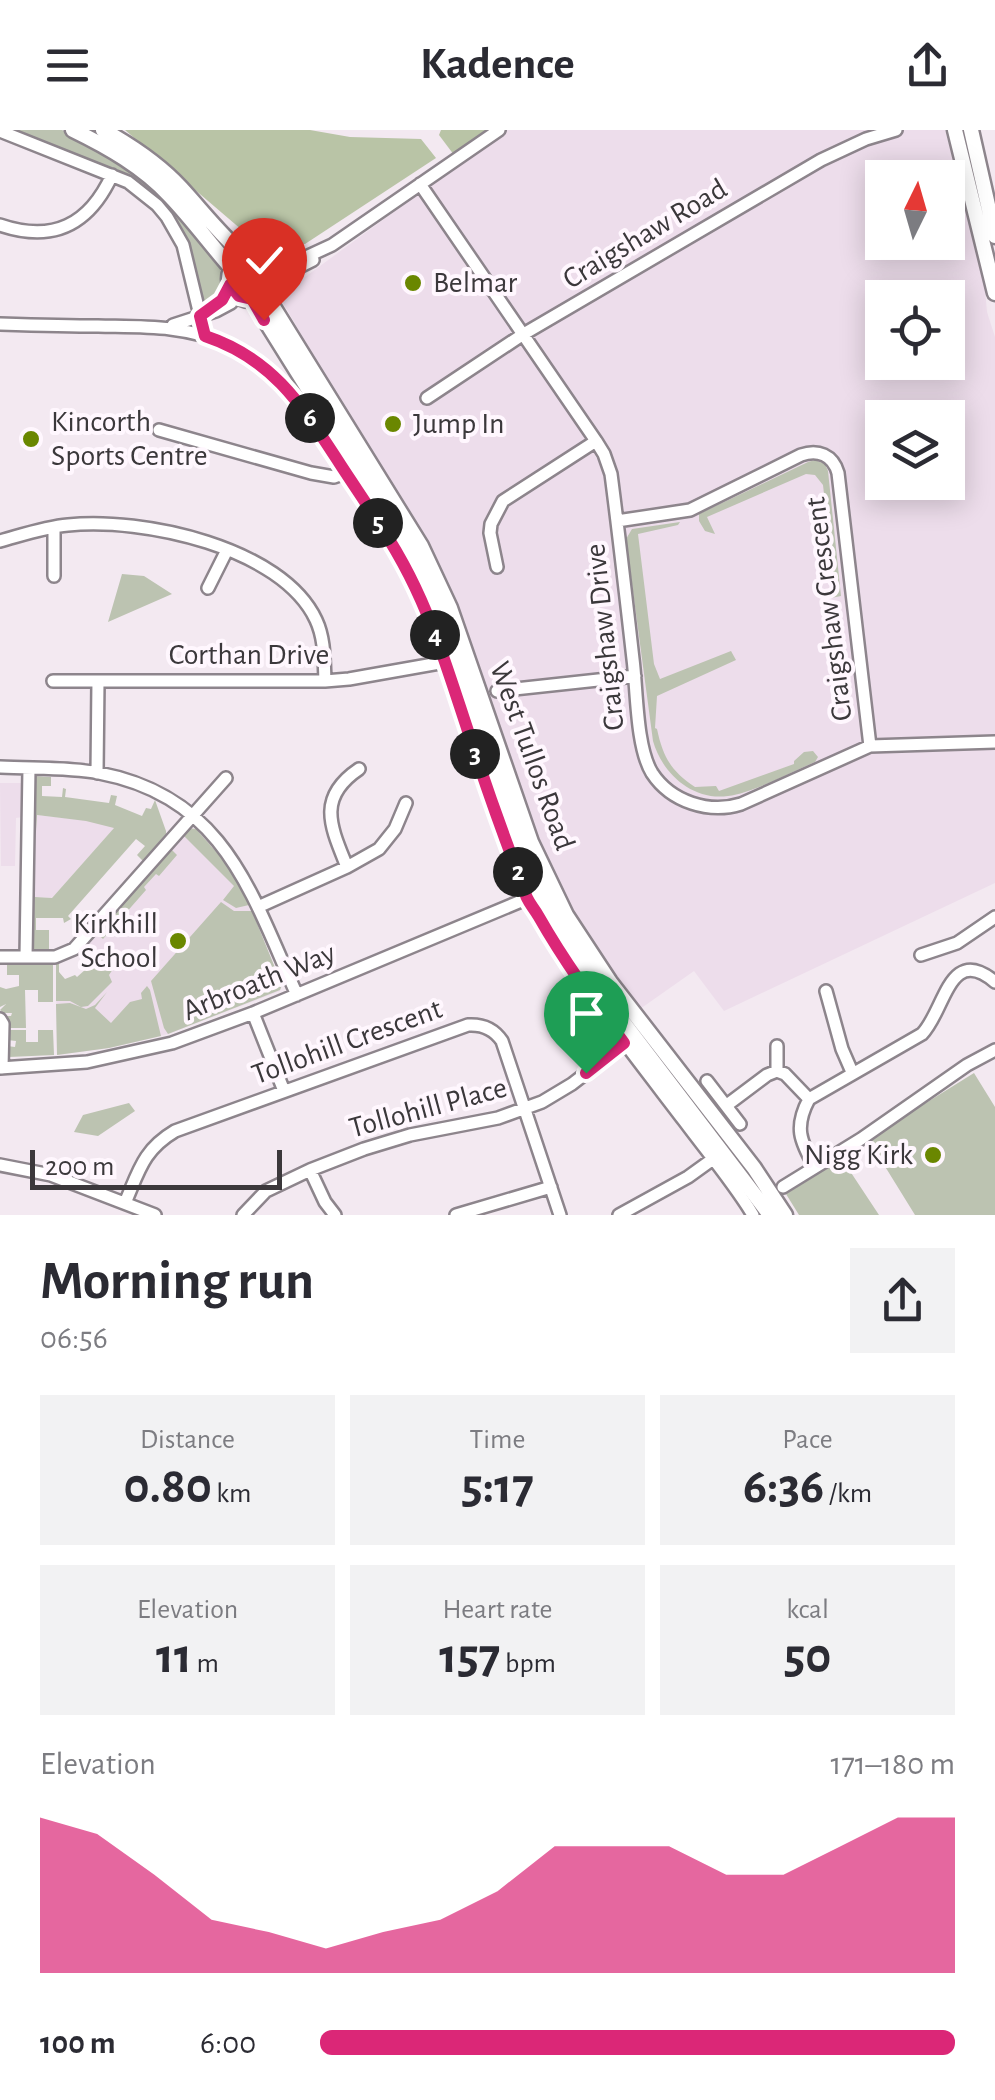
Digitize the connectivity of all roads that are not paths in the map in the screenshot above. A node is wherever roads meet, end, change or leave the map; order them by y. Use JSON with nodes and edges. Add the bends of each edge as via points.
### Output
{"nodes":[{"id":1,"x":73,"y":130,"type":"edge"},
{"id":2,"x":103,"y":130,"type":"edge"},
{"id":3,"x":499,"y":130,"type":"edge"},
{"id":4,"x":896,"y":130,"type":"edge"},
{"id":5,"x":954,"y":130,"type":"edge"},
{"id":6,"x":970,"y":130,"type":"edge"},
{"id":7,"x":0,"y":131,"type":"edge"},
{"id":8,"x":112,"y":175,"type":"junction"},
{"id":9,"x":420,"y":184,"type":"junction"},
{"id":10,"x":0,"y":225,"type":"edge"},
{"id":11,"x":995,"y":236,"type":"edge"},
{"id":12,"x":332,"y":245,"type":"junction"},
{"id":13,"x":255,"y":260,"type":"junction"},
{"id":14,"x":231,"y":277,"type":"junction"},
{"id":15,"x":269,"y":286,"type":"junction"},
{"id":16,"x":995,"y":294,"type":"edge"},
{"id":17,"x":252,"y":299,"type":"junction"},
{"id":18,"x":231,"y":304,"type":"dead end"},
{"id":19,"x":200,"y":316,"type":"junction"},
{"id":20,"x":0,"y":324,"type":"edge"},
{"id":21,"x":164,"y":326,"type":"junction"},
{"id":22,"x":205,"y":336,"type":"junction"},
{"id":23,"x":522,"y":336,"type":"junction"},
{"id":24,"x":427,"y":398,"type":"dead end"},
{"id":25,"x":159,"y":430,"type":"dead end"},
{"id":26,"x":596,"y":442,"type":"junction"},
{"id":27,"x":346,"y":473,"type":"junction"},
{"id":28,"x":617,"y":521,"type":"junction"},
{"id":29,"x":54,"y":527,"type":"junction"},
{"id":30,"x":0,"y":541,"type":"edge"},
{"id":31,"x":227,"y":550,"type":"junction"},
{"id":32,"x":496,"y":567,"type":"dead end"},
{"id":33,"x":54,"y":576,"type":"dead end"},
{"id":34,"x":208,"y":588,"type":"dead end"},
{"id":35,"x":444,"y":662,"type":"junction"},
{"id":36,"x":635,"y":676,"type":"junction"},
{"id":37,"x":53,"y":681,"type":"dead end"},
{"id":38,"x":98,"y":681,"type":"junction"},
{"id":39,"x":325,"y":681,"type":"junction"},
{"id":40,"x":497,"y":691,"type":"dead end"},
{"id":41,"x":995,"y":742,"type":"edge"},
{"id":42,"x":870,"y":746,"type":"junction"},
{"id":43,"x":0,"y":767,"type":"edge"},
{"id":44,"x":29,"y":768,"type":"junction"},
{"id":45,"x":359,"y":769,"type":"dead end"},
{"id":46,"x":96,"y":772,"type":"junction"},
{"id":47,"x":226,"y":778,"type":"dead end"},
{"id":48,"x":406,"y":804,"type":"dead end"},
{"id":49,"x":192,"y":816,"type":"junction"},
{"id":50,"x":346,"y":867,"type":"junction"},
{"id":51,"x":526,"y":899,"type":"junction"},
{"id":52,"x":258,"y":907,"type":"junction"},
{"id":53,"x":995,"y":917,"type":"edge"},
{"id":54,"x":921,"y":955,"type":"dead end"},
{"id":55,"x":0,"y":957,"type":"edge"},
{"id":56,"x":26,"y":957,"type":"junction"},
{"id":57,"x":995,"y":982,"type":"edge"},
{"id":58,"x":826,"y":990,"type":"dead end"},
{"id":59,"x":296,"y":995,"type":"junction"},
{"id":60,"x":253,"y":1013,"type":"junction"},
{"id":61,"x":0,"y":1019,"type":"edge"},
{"id":62,"x":624,"y":1043,"type":"junction"},
{"id":63,"x":777,"y":1046,"type":"dead end"},
{"id":64,"x":995,"y":1050,"type":"edge"},
{"id":65,"x":1,"y":1068,"type":"edge"},
{"id":66,"x":777,"y":1071,"type":"junction"},
{"id":67,"x":852,"y":1072,"type":"junction"},
{"id":68,"x":708,"y":1081,"type":"dead end"},
{"id":69,"x":284,"y":1091,"type":"junction"},
{"id":70,"x":809,"y":1099,"type":"junction"},
{"id":71,"x":726,"y":1105,"type":"junction"},
{"id":72,"x":525,"y":1108,"type":"junction"},
{"id":73,"x":740,"y":1124,"type":"dead end"},
{"id":74,"x":713,"y":1159,"type":"junction"},
{"id":75,"x":0,"y":1164,"type":"edge"},
{"id":76,"x":815,"y":1167,"type":"junction"},
{"id":77,"x":310,"y":1170,"type":"junction"},
{"id":78,"x":783,"y":1187,"type":"dead end"},
{"id":79,"x":551,"y":1188,"type":"junction"},
{"id":80,"x":126,"y":1203,"type":"junction"},
{"id":81,"x":155,"y":1215,"type":"edge"},
{"id":82,"x":243,"y":1215,"type":"edge"},
{"id":83,"x":335,"y":1215,"type":"edge"},
{"id":84,"x":456,"y":1215,"type":"edge"},
{"id":85,"x":560,"y":1215,"type":"edge"},
{"id":86,"x":618,"y":1215,"type":"edge"},
{"id":87,"x":753,"y":1215,"type":"edge"},
{"id":88,"x":770,"y":1215,"type":"edge"},
{"id":89,"x":785,"y":1215,"type":"edge"}],
"edges":[{"from":1,"to":14,"type":"main road","via":[[169,194]]},
{"from":2,"to":13,"type":"main road","via":[[170,177],[218,231]]},
{"from":3,"to":9,"type":"street"},
{"from":4,"to":23,"type":"street","name":"Craigshaw Road","via":[[820,160]]},
{"from":5,"to":16,"type":"main road"},
{"from":6,"to":11,"type":"main road"},
{"from":7,"to":8,"type":"street"},
{"from":8,"to":10,"type":"street","via":[[93,208],[72,224],[38,232]]},
{"from":8,"to":19,"type":"street","via":[[145,194],[176,230]]},
{"from":9,"to":12,"type":"street"},
{"from":9,"to":23,"type":"street","name":"Craigshaw Drive"},
{"from":12,"to":13,"type":"street","via":[[306,257]]},
{"from":12,"to":15,"type":"street"},
{"from":13,"to":14,"type":"main road","via":[[236,264]]},
{"from":13,"to":15,"type":"main road","via":[[269,270]]},
{"from":14,"to":17,"type":"main road","via":[[239,296]]},
{"from":14,"to":19,"type":"street","via":[[222,300]]},
{"from":15,"to":17,"type":"main road"},
{"from":15,"to":89,"type":"main road","name":"West Tullos Road","via":[[270,302],[436,576],[531,842],[566,915]]},
{"from":17,"to":88,"type":"main road","name":"West Tullos Road","via":[[417,567],[517,844],[553,920]]},
{"from":18,"to":19,"type":"street"},
{"from":19,"to":21,"type":"street"},
{"from":19,"to":22,"type":"street"},
{"from":20,"to":21,"type":"street"},
{"from":21,"to":22,"type":"street"},
{"from":22,"to":27,"type":"street","via":[[251,357],[280,382]]},
{"from":23,"to":24,"type":"street","name":"Craigshaw Road"},
{"from":23,"to":26,"type":"street","name":"Craigshaw Drive"},
{"from":25,"to":27,"type":"street","via":[[311,473]]},
{"from":26,"to":28,"type":"street","name":"Craigshaw Drive","via":[[611,474]]},
{"from":26,"to":32,"type":"street","via":[[503,501],[490,524]]},
{"from":27,"to":35,"type":"street","via":[[415,586]]},
{"from":28,"to":36,"type":"street","name":"Craigshaw Drive"},
{"from":28,"to":42,"type":"street","name":"Craigshaw Crescent","via":[[686,511],[801,454],[828,456],[838,473]]},
{"from":29,"to":30,"type":"street"},
{"from":29,"to":31,"type":"street","via":[[150,528]]},
{"from":29,"to":33,"type":"street"},
{"from":31,"to":34,"type":"street"},
{"from":31,"to":39,"type":"street","via":[[278,577],[308,605],[323,640]]},
{"from":35,"to":39,"type":"street","name":"Corthan Drive"},
{"from":35,"to":51,"type":"street"},
{"from":36,"to":40,"type":"street"},
{"from":36,"to":42,"type":"street","name":"Craigshaw Drive","via":[[645,759],[660,783],[690,803],[735,806]]},
{"from":37,"to":38,"type":"street","name":"Corthan Drive"},
{"from":38,"to":39,"type":"street","name":"Corthan Drive"},
{"from":38,"to":46,"type":"street"},
{"from":41,"to":42,"type":"street","name":"Craigshaw Drive"},
{"from":43,"to":44,"type":"street"},
{"from":44,"to":46,"type":"street"},
{"from":44,"to":56,"type":"street"},
{"from":45,"to":50,"type":"street","via":[[339,787],[331,806]]},
{"from":46,"to":49,"type":"street","via":[[156,792]]},
{"from":47,"to":49,"type":"street"},
{"from":48,"to":50,"type":"street","via":[[379,849]]},
{"from":49,"to":52,"type":"street","via":[[230,855]]},
{"from":49,"to":56,"type":"street","via":[[74,949]]},
{"from":50,"to":52,"type":"street"},
{"from":51,"to":59,"type":"street","name":"Arbroath Way"},
{"from":51,"to":62,"type":"street"},
{"from":52,"to":59,"type":"street"},
{"from":53,"to":54,"type":"street","via":[[957,943]]},
{"from":55,"to":56,"type":"street"},
{"from":57,"to":67,"type":"street","via":[[978,972],[957,975],[922,1034]]},
{"from":58,"to":67,"type":"street"},
{"from":59,"to":60,"type":"street","name":"Arbroath Way"},
{"from":60,"to":65,"type":"street","name":"Arbroath Way","via":[[116,1058]]},
{"from":60,"to":69,"type":"street"},
{"from":61,"to":65,"type":"street"},
{"from":62,"to":72,"type":"street","name":"Tollohill Place","via":[[572,1084]]},
{"from":62,"to":74,"type":"street"},
{"from":63,"to":66,"type":"street"},
{"from":64,"to":76,"type":"street"},
{"from":66,"to":70,"type":"street"},
{"from":66,"to":71,"type":"street"},
{"from":67,"to":70,"type":"street"},
{"from":68,"to":71,"type":"street"},
{"from":69,"to":72,"type":"street","name":"Tollohill Crescent","via":[[475,1025],[502,1042]]},
{"from":69,"to":80,"type":"street","name":"Tollohill Crescent","via":[[164,1137],[143,1160]]},
{"from":70,"to":76,"type":"street","via":[[800,1129]]},
{"from":71,"to":73,"type":"street"},
{"from":72,"to":77,"type":"street","name":"Tollohill Place","via":[[410,1135]]},
{"from":72,"to":79,"type":"street","name":"Tollohill Crescent"},
{"from":74,"to":86,"type":"street"},
{"from":74,"to":87,"type":"street"},
{"from":75,"to":80,"type":"street"},
{"from":76,"to":78,"type":"street"},
{"from":77,"to":82,"type":"street","name":"Tollohill Place","via":[[266,1191]]},
{"from":77,"to":83,"type":"street"},
{"from":79,"to":84,"type":"street"},
{"from":79,"to":85,"type":"street","name":"Tollohill Crescent"},
{"from":80,"to":81,"type":"street"}]}
